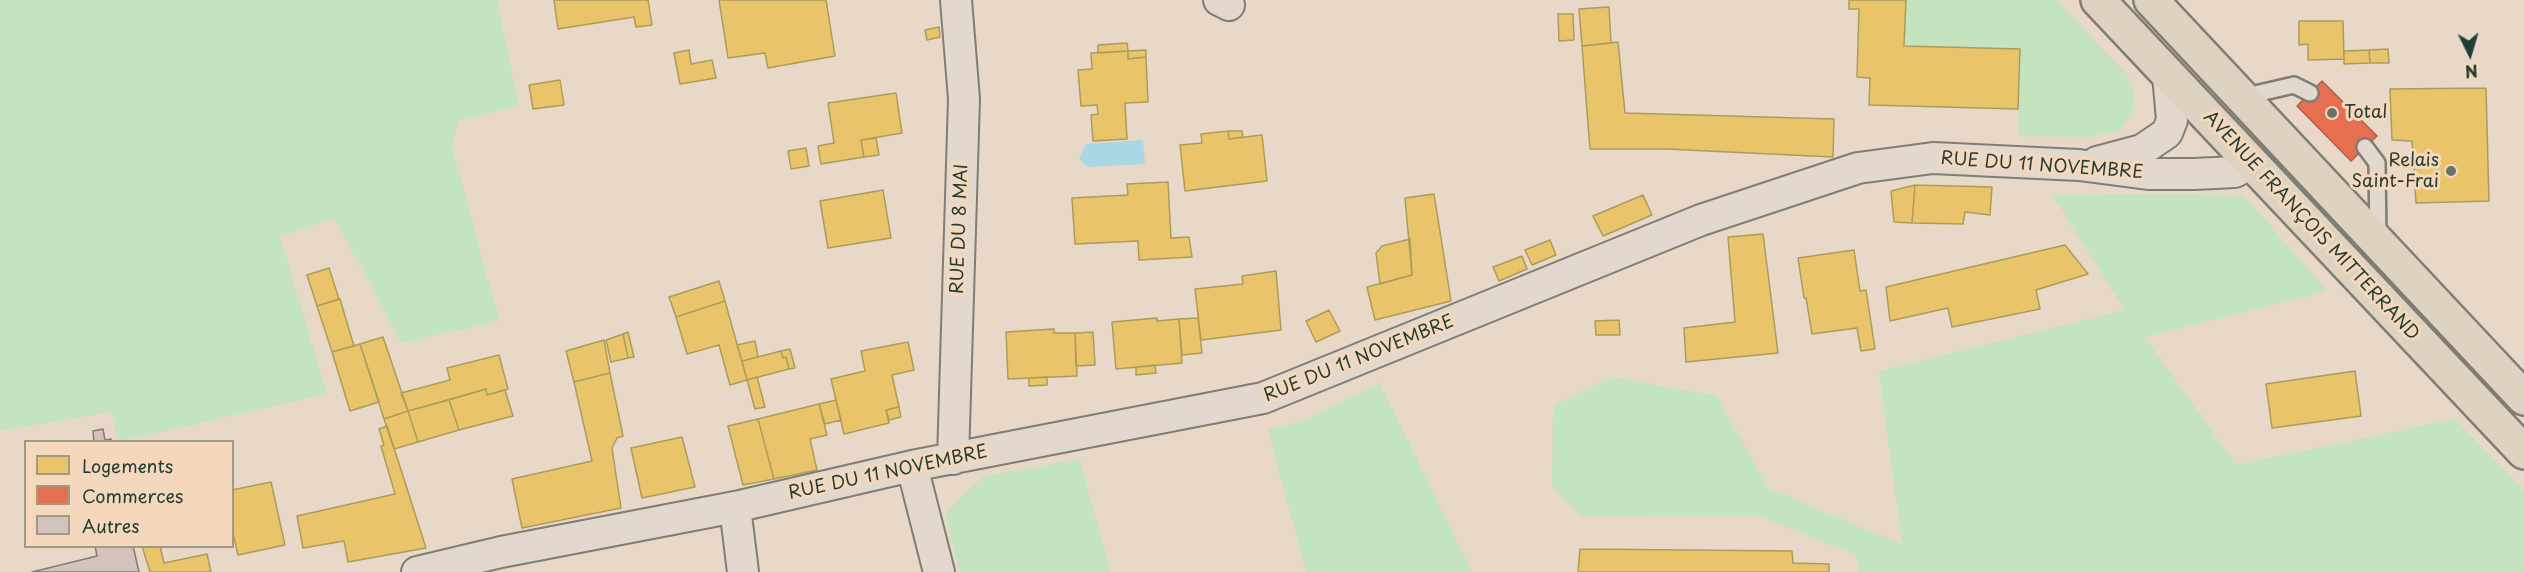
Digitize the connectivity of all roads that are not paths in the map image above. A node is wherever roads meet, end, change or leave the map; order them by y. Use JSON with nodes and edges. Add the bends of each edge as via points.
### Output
{"nodes":[{"id":1,"x":956,"y":0,"type":"edge"},
{"id":2,"x":2097,"y":0,"type":"edge"},
{"id":3,"x":2151,"y":0,"type":"edge"},
{"id":4,"x":2168,"y":75,"type":"junction"},
{"id":5,"x":2310,"y":93,"type":"dead end"},
{"id":6,"x":2242,"y":97,"type":"junction"},
{"id":7,"x":2365,"y":147,"type":"dead end"},
{"id":8,"x":2251,"y":163,"type":"junction"},
{"id":9,"x":2079,"y":165,"type":"junction"},
{"id":10,"x":2378,"y":242,"type":"junction"},
{"id":11,"x":2524,"y":398,"type":"edge"},
{"id":12,"x":2524,"y":452,"type":"edge"},
{"id":13,"x":953,"y":459,"type":"junction"},
{"id":14,"x":912,"y":466,"type":"junction"},
{"id":15,"x":735,"y":507,"type":"junction"},
{"id":16,"x":417,"y":572,"type":"edge"},
{"id":17,"x":743,"y":572,"type":"edge"},
{"id":18,"x":939,"y":572,"type":"edge"}],
"edges":[{"from":1,"to":13,"type":"street","name":"RUE DU 8 MAI","via":[[964,99]]},
{"from":2,"to":4,"type":"main road","name":"AVENUE FRANÇOIS MITTERRAND"},
{"from":3,"to":6,"type":"main road"},
{"from":4,"to":8,"type":"main road","name":"AVENUE FRANÇOIS MITTERRAND"},
{"from":4,"to":9,"type":"street","via":[[2172,120],[2167,133],[2142,150]]},
{"from":5,"to":6,"type":"lane","via":[[2294,85]]},
{"from":6,"to":10,"type":"main road"},
{"from":7,"to":10,"type":"lane","via":[[2377,163]]},
{"from":8,"to":9,"type":"street","name":"RUE DU 11 NOVEMBRE","via":[[2235,172],[2194,174],[2148,174]]},
{"from":8,"to":12,"type":"main road","name":"AVENUE FRANÇOIS MITTERRAND"},
{"from":9,"to":13,"type":"street","name":"RUE DU 11 NOVEMBRE","via":[[1933,158],[1858,168],[1701,220],[1263,398]]},
{"from":10,"to":11,"type":"main road"},
{"from":13,"to":14,"type":"street","name":"RUE DU 11 NOVEMBRE"},
{"from":14,"to":15,"type":"street","name":"RUE DU 11 NOVEMBRE"},
{"from":14,"to":18,"type":"street"},
{"from":15,"to":16,"type":"street","name":"RUE DU 11 NOVEMBRE"},
{"from":15,"to":17,"type":"street"}]}
